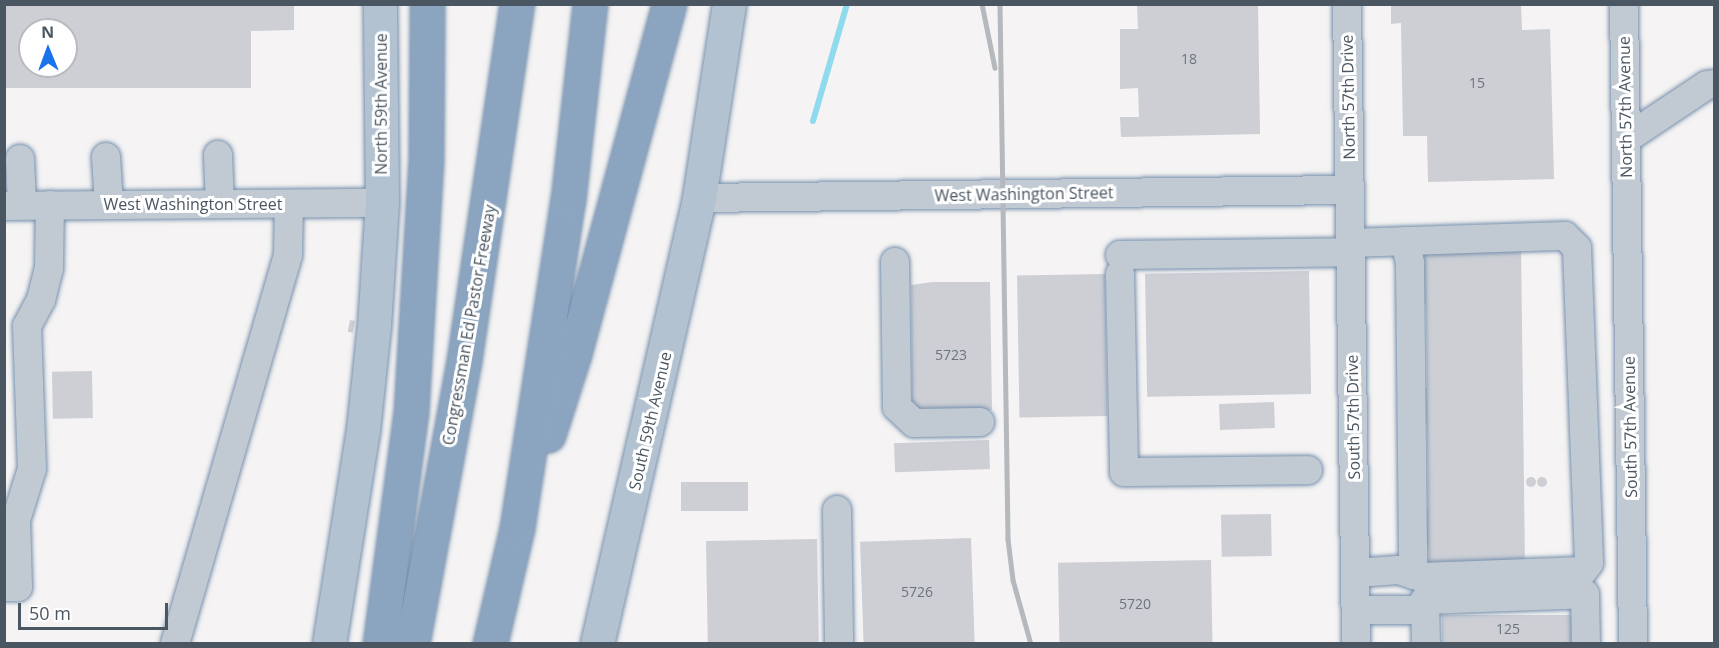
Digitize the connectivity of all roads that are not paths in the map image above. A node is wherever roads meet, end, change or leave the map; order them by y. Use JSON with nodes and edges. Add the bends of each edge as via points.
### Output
{"nodes":[{"id":1,"x":380,"y":4,"type":"edge"},
{"id":2,"x":427,"y":4,"type":"edge"},
{"id":3,"x":517,"y":4,"type":"edge"},
{"id":4,"x":590,"y":4,"type":"edge"},
{"id":5,"x":669,"y":4,"type":"edge"},
{"id":6,"x":729,"y":4,"type":"edge"},
{"id":7,"x":1347,"y":4,"type":"edge"},
{"id":8,"x":1624,"y":4,"type":"edge"},
{"id":9,"x":1714,"y":84,"type":"edge"},
{"id":10,"x":1626,"y":139,"type":"junction"},
{"id":11,"x":218,"y":155,"type":"dead end"},
{"id":12,"x":106,"y":157,"type":"dead end"},
{"id":13,"x":20,"y":159,"type":"dead end"},
{"id":14,"x":1349,"y":190,"type":"junction"},
{"id":15,"x":699,"y":198,"type":"junction"},
{"id":16,"x":382,"y":203,"type":"junction"},
{"id":17,"x":220,"y":204,"type":"junction"},
{"id":18,"x":289,"y":204,"type":"junction"},
{"id":19,"x":13,"y":205,"type":"edge"},
{"id":20,"x":50,"y":205,"type":"junction"},
{"id":21,"x":109,"y":205,"type":"junction"},
{"id":22,"x":1627,"y":210,"type":"joint"},
{"id":23,"x":1405,"y":241,"type":"junction"},
{"id":24,"x":1351,"y":248,"type":"junction"},
{"id":25,"x":895,"y":262,"type":"dead end"},
{"id":26,"x":980,"y":422,"type":"dead end"},
{"id":27,"x":1308,"y":470,"type":"dead end"},
{"id":28,"x":837,"y":510,"type":"dead end"},
{"id":29,"x":517,"y":528,"type":"junction"},
{"id":30,"x":1355,"y":573,"type":"junction"},
{"id":31,"x":4,"y":587,"type":"edge"},
{"id":32,"x":1419,"y":588,"type":"junction"},
{"id":33,"x":1356,"y":610,"type":"junction"},
{"id":34,"x":175,"y":644,"type":"edge"},
{"id":35,"x":329,"y":644,"type":"edge"},
{"id":36,"x":380,"y":644,"type":"edge"},
{"id":37,"x":412,"y":644,"type":"edge"},
{"id":38,"x":490,"y":644,"type":"edge"},
{"id":39,"x":597,"y":644,"type":"edge"},
{"id":40,"x":839,"y":644,"type":"edge"},
{"id":41,"x":1356,"y":644,"type":"edge"},
{"id":42,"x":1426,"y":644,"type":"edge"},
{"id":43,"x":1586,"y":644,"type":"edge"},
{"id":44,"x":1633,"y":644,"type":"edge"}],
"edges":[{"from":1,"to":16,"type":"main road","name":"North 59th Avenue"},
{"from":2,"to":36,"type":"highway","via":[[426,162],[411,412]]},
{"from":3,"to":37,"type":"highway","name":"Congressman Ed Pastor Freeway","via":[[470,327]]},
{"from":4,"to":29,"type":"highway","via":[[568,200]]},
{"from":5,"to":29,"type":"highway","via":[[574,354]]},
{"from":6,"to":15,"type":"main road"},
{"from":7,"to":14,"type":"street","name":"North 57th Drive"},
{"from":8,"to":10,"type":"street","name":"North 57th Avenue"},
{"from":9,"to":10,"type":"street"},
{"from":10,"to":22,"type":"street","name":"North 57th Avenue"},
{"from":11,"to":17,"type":"street"},
{"from":12,"to":21,"type":"street"},
{"from":13,"to":19,"type":"street"},
{"from":14,"to":15,"type":"street","name":"West Washington Street"},
{"from":14,"to":24,"type":"street","name":"South 57th Drive"},
{"from":15,"to":39,"type":"main road","name":"South 59th Avenue"},
{"from":16,"to":18,"type":"street","name":"West Washington Street"},
{"from":16,"to":35,"type":"main road","via":[[363,430]]},
{"from":17,"to":18,"type":"street","name":"West Washington Street"},
{"from":17,"to":21,"type":"street","name":"West Washington Street"},
{"from":18,"to":34,"type":"street","via":[[288,255]]},
{"from":19,"to":20,"type":"street","name":"West Washington Street"},
{"from":20,"to":21,"type":"street","name":"West Washington Street"},
{"from":20,"to":31,"type":"street","via":[[49,268],[41,300],[27,326],[32,469],[16,520],[18,587]]},
{"from":22,"to":44,"type":"street","name":"South 57th Avenue"},
{"from":23,"to":24,"type":"street"},
{"from":23,"to":32,"type":"street","via":[[1410,263]]},
{"from":23,"to":32,"type":"street","via":[[1565,236],[1577,248],[1589,563],[1583,571]]},
{"from":24,"to":27,"type":"street","via":[[1120,265],[1124,472]]},
{"from":24,"to":30,"type":"street","name":"South 57th Drive"},
{"from":25,"to":26,"type":"street","via":[[897,407],[914,423]]},
{"from":28,"to":40,"type":"street"},
{"from":29,"to":38,"type":"highway"},
{"from":30,"to":32,"type":"street","via":[[1398,570]]},
{"from":30,"to":33,"type":"street","name":"South 57th Drive"},
{"from":32,"to":33,"type":"street","via":[[1418,610]]},
{"from":32,"to":42,"type":"street"},
{"from":32,"to":43,"type":"street","via":[[1585,594]]},
{"from":33,"to":41,"type":"street","name":"South 57th Drive"}]}
